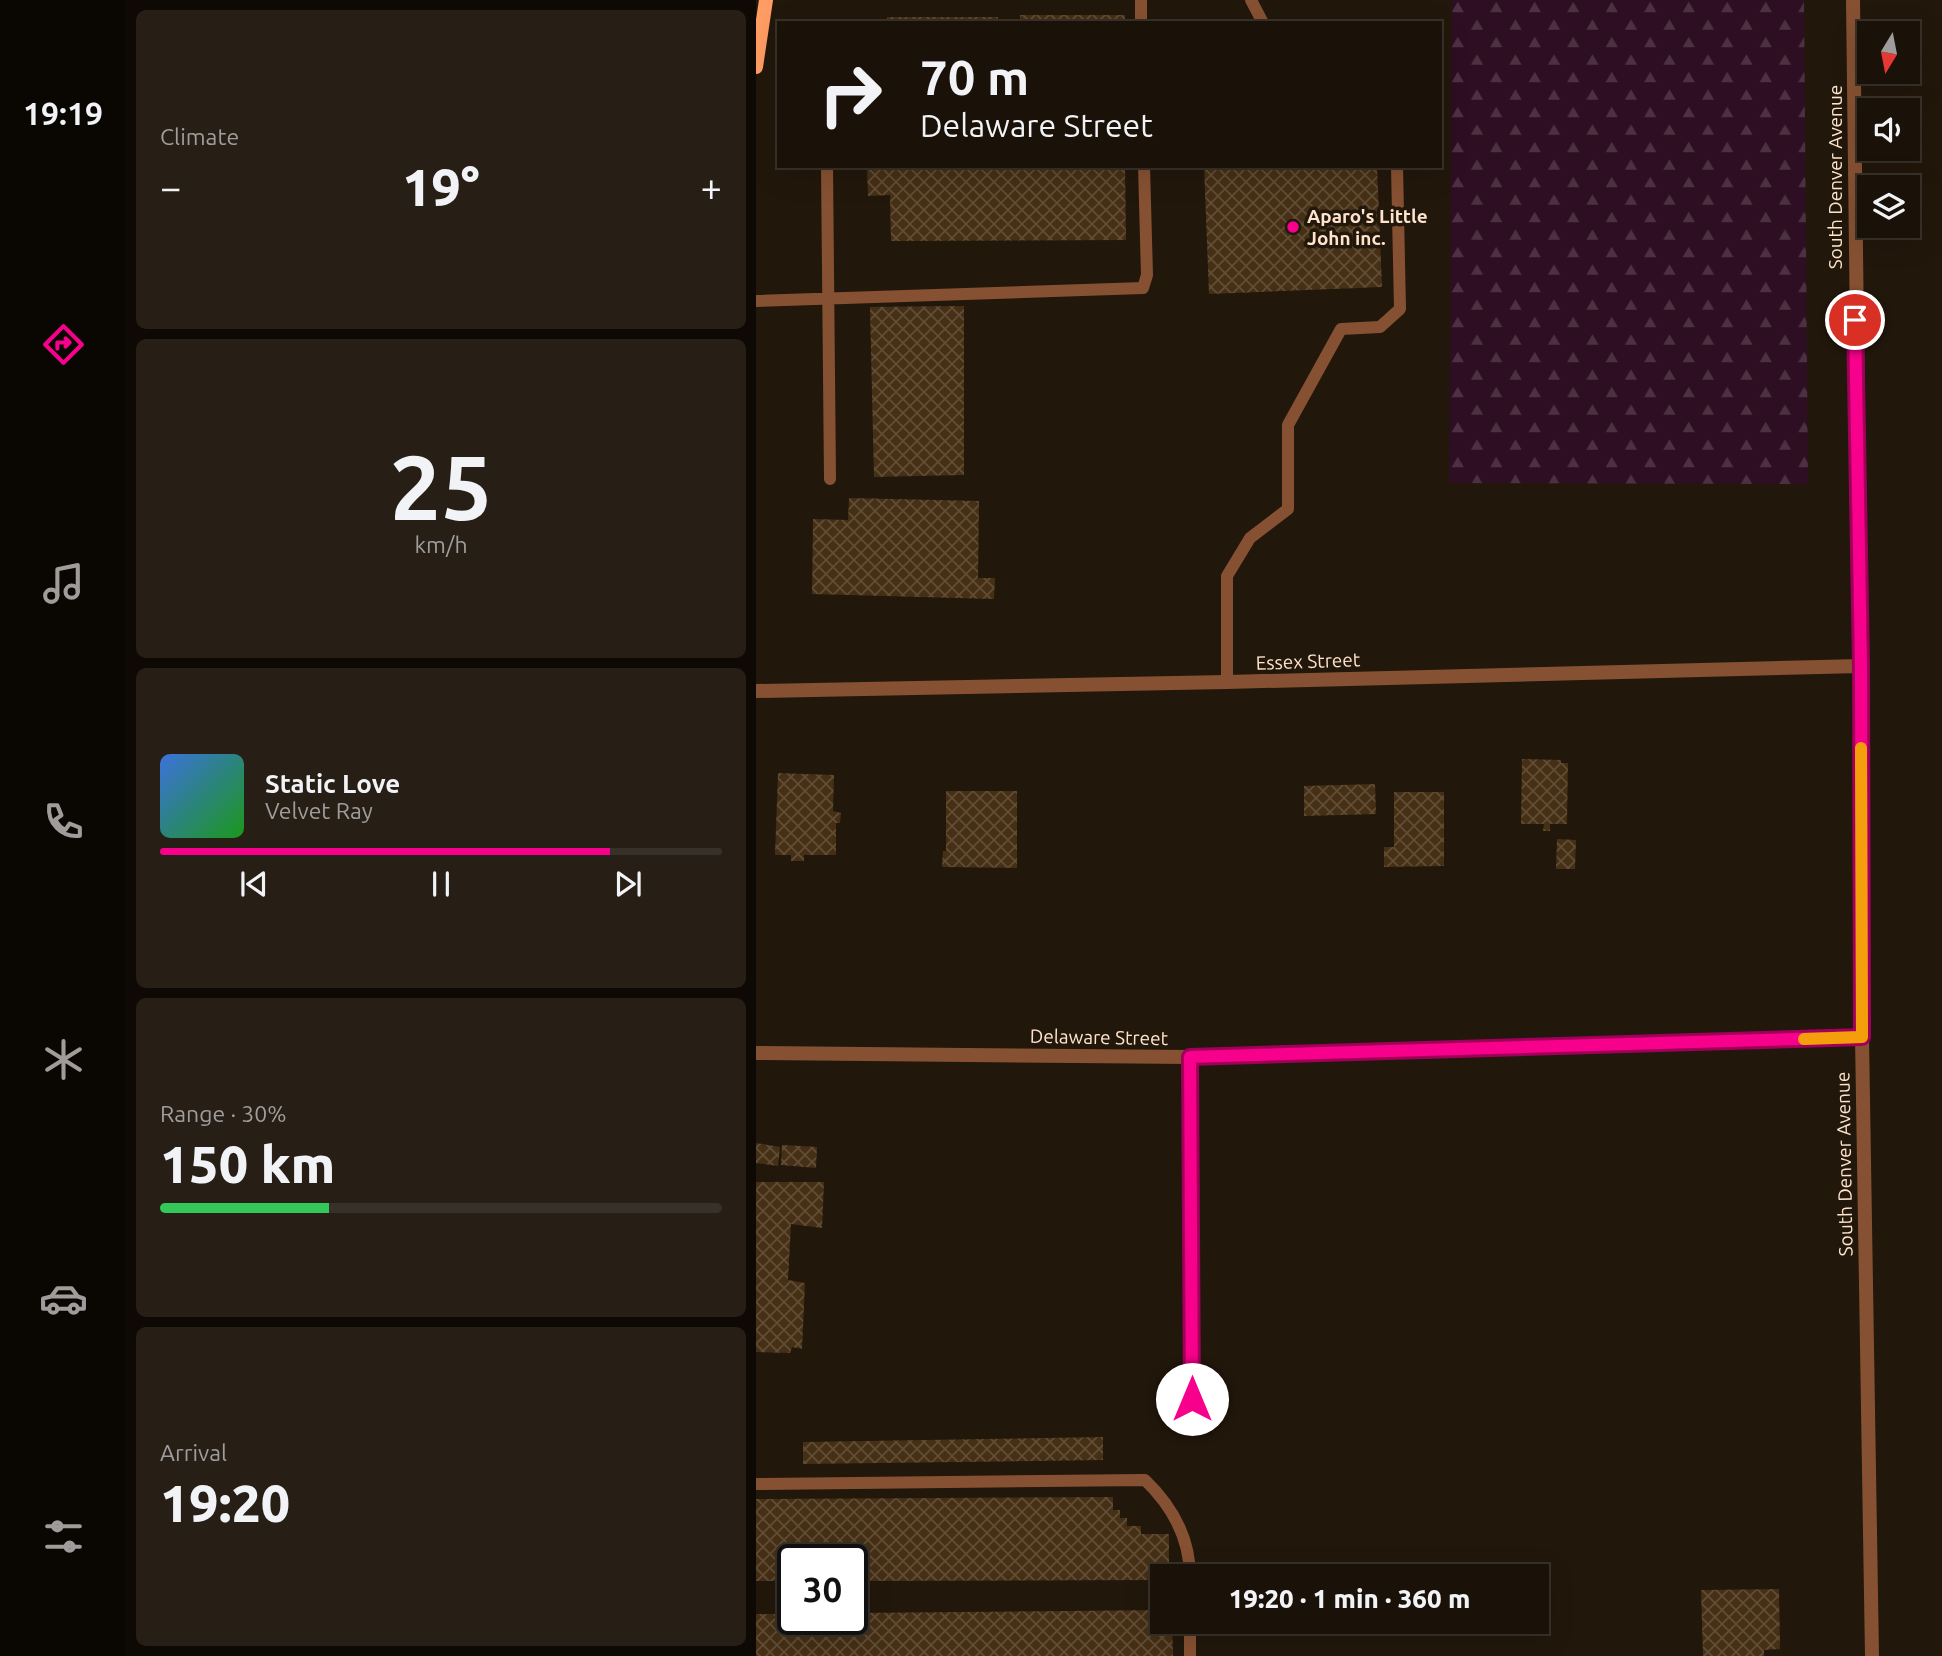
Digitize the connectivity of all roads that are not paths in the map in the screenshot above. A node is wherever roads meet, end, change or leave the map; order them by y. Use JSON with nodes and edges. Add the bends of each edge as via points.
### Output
{"nodes":[{"id":1,"x":766,"y":0,"type":"edge"},
{"id":2,"x":1141,"y":0,"type":"edge"},
{"id":3,"x":1251,"y":0,"type":"edge"},
{"id":4,"x":1853,"y":0,"type":"edge"},
{"id":5,"x":1141,"y":21,"type":"edge"},
{"id":6,"x":1262,"y":21,"type":"edge"},
{"id":7,"x":756,"y":66,"type":"edge"},
{"id":8,"x":827,"y":168,"type":"edge"},
{"id":9,"x":1144,"y":168,"type":"edge"},
{"id":10,"x":1397,"y":168,"type":"edge"},
{"id":11,"x":827,"y":299,"type":"junction"},
{"id":12,"x":756,"y":301,"type":"edge"},
{"id":13,"x":830,"y":478,"type":"dead end"},
{"id":14,"x":1861,"y":666,"type":"junction"},
{"id":15,"x":1227,"y":682,"type":"junction"},
{"id":16,"x":756,"y":691,"type":"edge"},
{"id":17,"x":1862,"y":1037,"type":"junction"},
{"id":18,"x":756,"y":1053,"type":"edge"},
{"id":19,"x":1190,"y":1057,"type":"junction"},
{"id":20,"x":1193,"y":1425,"type":"dead end"},
{"id":21,"x":756,"y":1484,"type":"edge"},
{"id":22,"x":1190,"y":1564,"type":"edge"},
{"id":23,"x":1190,"y":1634,"type":"edge"},
{"id":24,"x":1190,"y":1656,"type":"edge"},
{"id":25,"x":1872,"y":1656,"type":"edge"}],
"edges":[{"from":1,"to":7,"type":"street"},
{"from":2,"to":5,"type":"lane"},
{"from":3,"to":6,"type":"lane"},
{"from":4,"to":14,"type":"street","name":"South Denver Avenue"},
{"from":8,"to":11,"type":"lane"},
{"from":9,"to":11,"type":"lane","via":[[1147,275],[1143,288]]},
{"from":10,"to":15,"type":"lane","via":[[1399,309],[1380,327],[1341,329],[1288,425],[1288,509],[1250,538],[1227,576]]},
{"from":11,"to":12,"type":"lane"},
{"from":11,"to":13,"type":"lane"},
{"from":14,"to":15,"type":"street","name":"Essex Street"},
{"from":14,"to":17,"type":"street","name":"South Denver Avenue"},
{"from":15,"to":16,"type":"street","name":"Essex Street"},
{"from":17,"to":19,"type":"street","name":"Delaware Street"},
{"from":17,"to":25,"type":"street","name":"South Denver Avenue"},
{"from":18,"to":19,"type":"street","name":"Delaware Street"},
{"from":19,"to":20,"type":"street"},
{"from":21,"to":22,"type":"lane","via":[[1145,1480],[1179,1523]]},
{"from":23,"to":24,"type":"lane"}]}
